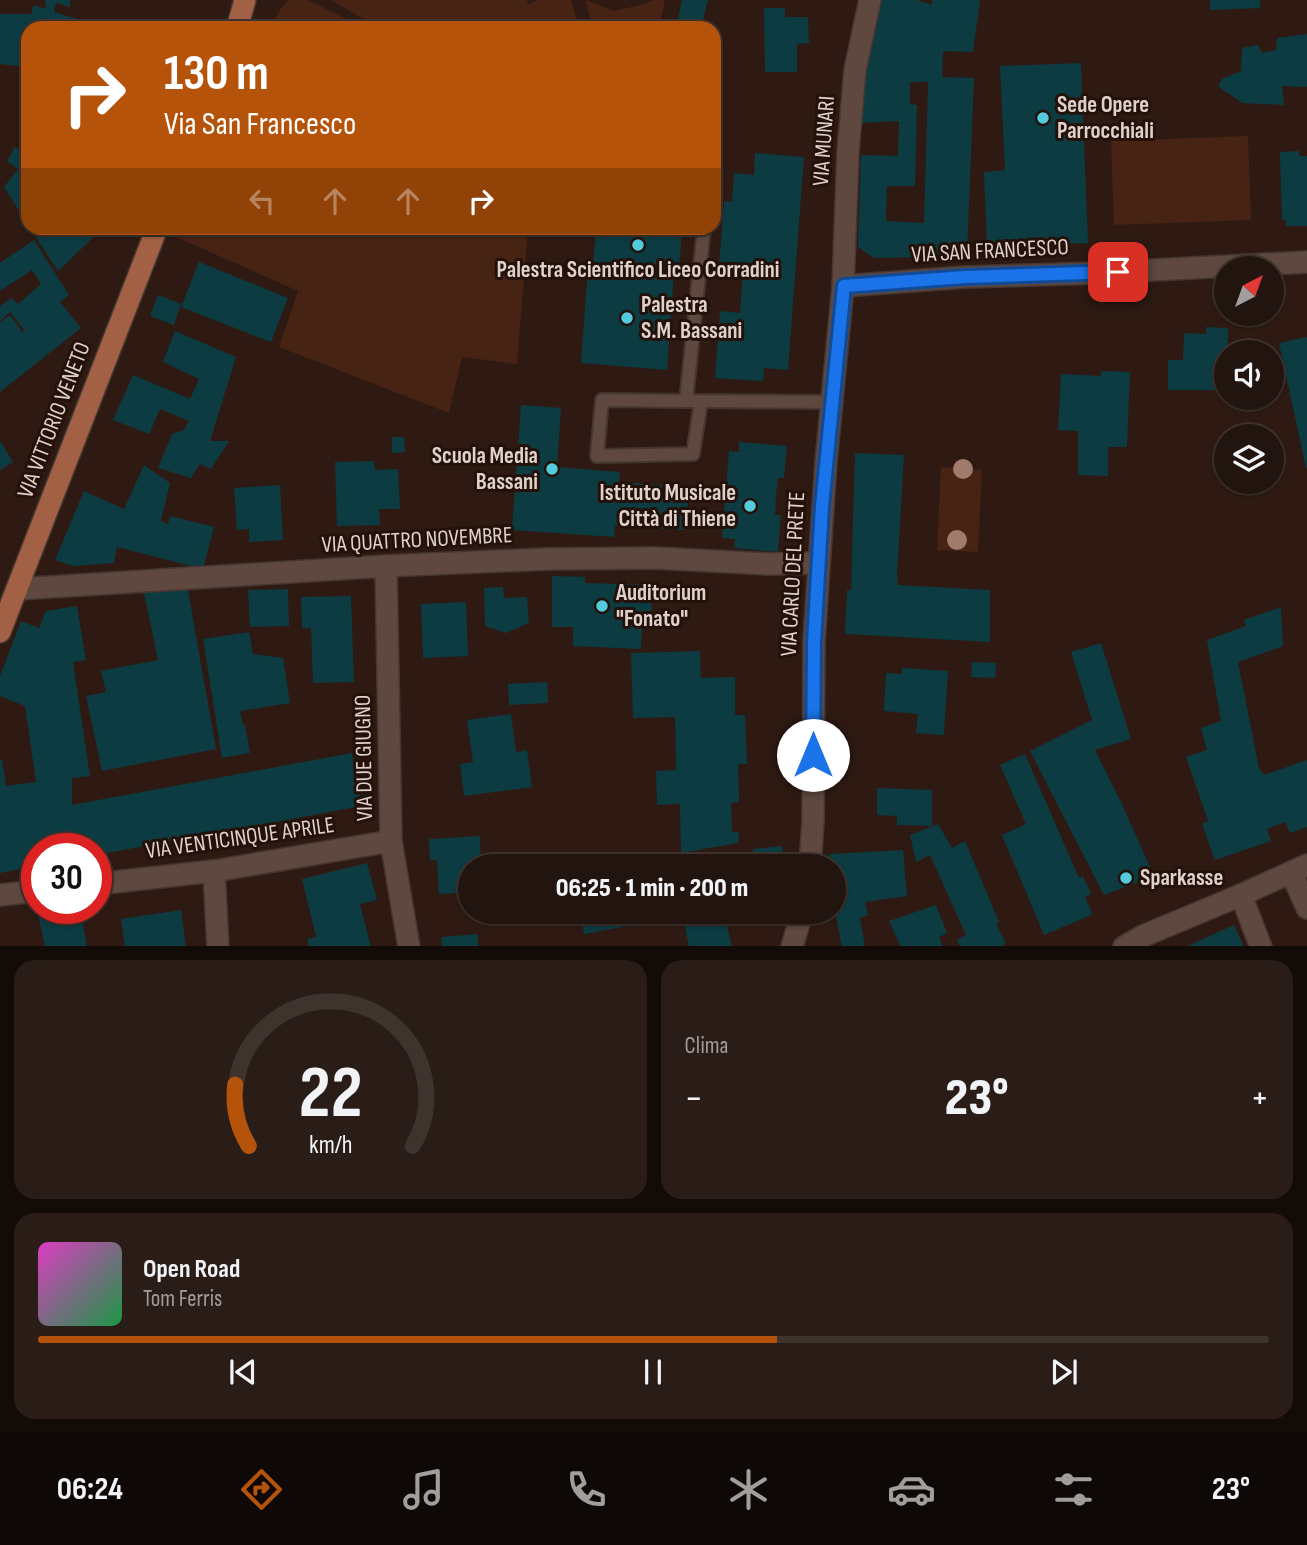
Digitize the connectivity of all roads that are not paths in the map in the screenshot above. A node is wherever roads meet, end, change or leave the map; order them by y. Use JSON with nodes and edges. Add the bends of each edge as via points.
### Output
{"nodes":[{"id":1,"x":870,"y":0,"type":"edge"},
{"id":2,"x":154,"y":235,"type":"edge"},
{"id":3,"x":703,"y":235,"type":"edge"},
{"id":4,"x":1307,"y":261,"type":"edge"},
{"id":5,"x":844,"y":286,"type":"junction"},
{"id":6,"x":685,"y":401,"type":"junction"},
{"id":7,"x":701,"y":401,"type":"junction"},
{"id":8,"x":832,"y":402,"type":"junction"},
{"id":9,"x":819,"y":563,"type":"junction"},
{"id":10,"x":387,"y":566,"type":"junction"},
{"id":11,"x":17,"y":589,"type":"junction"},
{"id":12,"x":0,"y":632,"type":"edge"},
{"id":13,"x":391,"y":841,"type":"junction"},
{"id":14,"x":811,"y":854,"type":"edge"},
{"id":15,"x":1299,"y":868,"type":"edge"},
{"id":16,"x":214,"y":871,"type":"junction"},
{"id":17,"x":112,"y":882,"type":"edge"},
{"id":18,"x":21,"y":893,"type":"edge"},
{"id":19,"x":0,"y":895,"type":"edge"},
{"id":20,"x":1241,"y":895,"type":"junction"},
{"id":21,"x":1307,"y":908,"type":"edge"},
{"id":22,"x":799,"y":924,"type":"edge"},
{"id":23,"x":218,"y":946,"type":"edge"},
{"id":24,"x":410,"y":946,"type":"edge"},
{"id":25,"x":792,"y":946,"type":"edge"},
{"id":26,"x":1126,"y":946,"type":"edge"},
{"id":27,"x":1261,"y":946,"type":"edge"}],
"edges":[{"from":1,"to":5,"type":"street","name":"VIA MUNARI","via":[[855,70]]},
{"from":2,"to":11,"type":"main road","name":"VIA VITTORIO VENETO"},
{"from":3,"to":6,"type":"lane"},
{"from":4,"to":5,"type":"street","name":"VIA SAN FRANCESCO"},
{"from":5,"to":8,"type":"street","name":"VIA CARLO DEL PRETE"},
{"from":6,"to":7,"type":"lane"},
{"from":6,"to":7,"type":"lane","via":[[602,400],[597,456],[693,454]]},
{"from":7,"to":8,"type":"lane"},
{"from":8,"to":9,"type":"street","name":"VIA CARLO DEL PRETE"},
{"from":9,"to":10,"type":"street","name":"VIA QUATTRO NOVEMBRE","via":[[655,558]]},
{"from":9,"to":14,"type":"street","name":"VIA CARLO DEL PRETE"},
{"from":10,"to":11,"type":"street","name":"VIA QUATTRO NOVEMBRE"},
{"from":10,"to":13,"type":"street","name":"VIA DUE GIUGNO"},
{"from":11,"to":12,"type":"main road","name":"VIA VITTORIO VENETO"},
{"from":13,"to":16,"type":"street","name":"VIA VENTICINQUE APRILE"},
{"from":13,"to":24,"type":"street","name":"VIA DUE GIUGNO"},
{"from":15,"to":20,"type":"street"},
{"from":15,"to":21,"type":"street"},
{"from":16,"to":17,"type":"street","name":"VIA VENTICINQUE APRILE"},
{"from":16,"to":23,"type":"street"},
{"from":18,"to":19,"type":"street"},
{"from":20,"to":26,"type":"street"},
{"from":20,"to":27,"type":"street"},
{"from":22,"to":25,"type":"street"}]}
